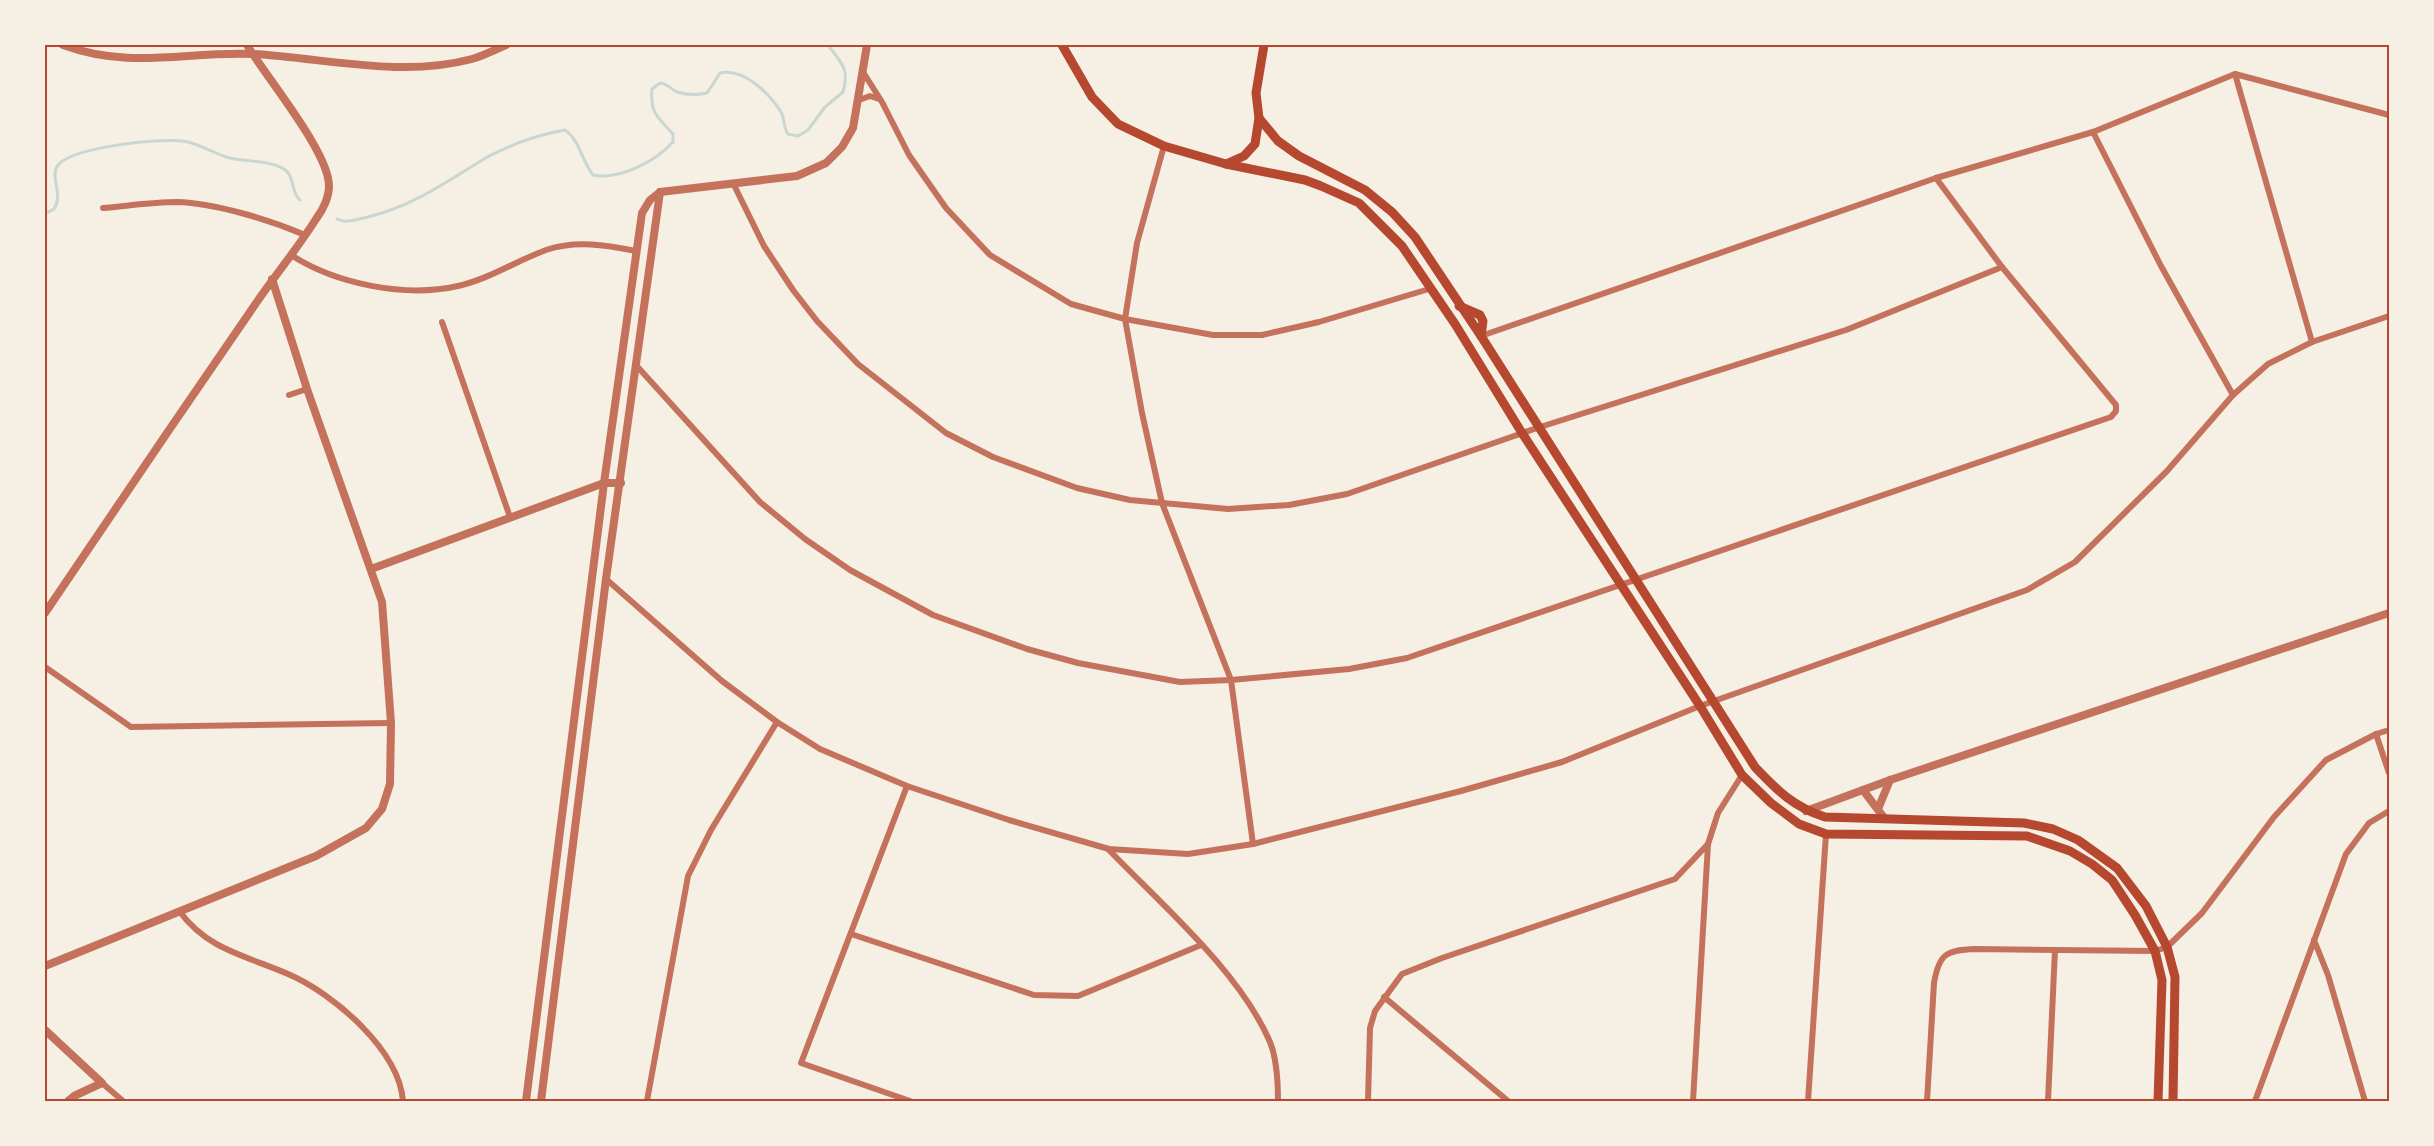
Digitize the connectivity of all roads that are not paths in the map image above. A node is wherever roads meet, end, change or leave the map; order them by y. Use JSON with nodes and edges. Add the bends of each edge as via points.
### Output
{"nodes":[{"id":1,"x":63,"y":45,"type":"edge"},
{"id":2,"x":225,"y":45,"type":"edge"},
{"id":3,"x":247,"y":45,"type":"edge"},
{"id":4,"x":506,"y":45,"type":"edge"},
{"id":5,"x":867,"y":45,"type":"edge"},
{"id":6,"x":1062,"y":45,"type":"edge"},
{"id":7,"x":1264,"y":45,"type":"edge"},
{"id":8,"x":212,"y":54,"type":"junction"},
{"id":9,"x":253,"y":54,"type":"junction"},
{"id":10,"x":863,"y":72,"type":"junction"},
{"id":11,"x":2235,"y":74,"type":"junction"},
{"id":12,"x":859,"y":100,"type":"junction"},
{"id":13,"x":882,"y":102,"type":"junction"},
{"id":14,"x":2389,"y":115,"type":"edge"},
{"id":15,"x":1259,"y":118,"type":"junction"},
{"id":16,"x":2093,"y":132,"type":"junction"},
{"id":17,"x":1164,"y":146,"type":"junction"},
{"id":18,"x":1226,"y":164,"type":"junction"},
{"id":19,"x":1936,"y":178,"type":"junction"},
{"id":20,"x":733,"y":183,"type":"junction"},
{"id":21,"x":660,"y":192,"type":"junction"},
{"id":22,"x":103,"y":208,"type":"dead end"},
{"id":23,"x":305,"y":235,"type":"junction"},
{"id":24,"x":636,"y":251,"type":"junction"},
{"id":25,"x":291,"y":255,"type":"junction"},
{"id":26,"x":2002,"y":267,"type":"junction"},
{"id":27,"x":272,"y":279,"type":"junction"},
{"id":28,"x":1429,"y":289,"type":"junction"},
{"id":29,"x":2389,"y":316,"type":"edge"},
{"id":30,"x":1125,"y":320,"type":"junction"},
{"id":31,"x":442,"y":322,"type":"dead end"},
{"id":32,"x":1455,"y":324,"type":"junction"},
{"id":33,"x":1481,"y":336,"type":"junction"},
{"id":34,"x":2312,"y":342,"type":"junction"},
{"id":35,"x":635,"y":364,"type":"junction"},
{"id":36,"x":307,"y":389,"type":"junction"},
{"id":37,"x":289,"y":395,"type":"dead end"},
{"id":38,"x":2233,"y":395,"type":"junction"},
{"id":39,"x":1537,"y":428,"type":"junction"},
{"id":40,"x":1522,"y":433,"type":"junction"},
{"id":41,"x":604,"y":483,"type":"junction"},
{"id":42,"x":621,"y":483,"type":"junction"},
{"id":43,"x":1162,"y":503,"type":"junction"},
{"id":44,"x":510,"y":517,"type":"junction"},
{"id":45,"x":371,"y":569,"type":"junction"},
{"id":46,"x":606,"y":579,"type":"junction"},
{"id":47,"x":1636,"y":580,"type":"junction"},
{"id":48,"x":1622,"y":586,"type":"junction"},
{"id":49,"x":45,"y":613,"type":"edge"},
{"id":50,"x":2389,"y":613,"type":"edge"},
{"id":51,"x":45,"y":667,"type":"edge"},
{"id":52,"x":1231,"y":680,"type":"junction"},
{"id":53,"x":1715,"y":702,"type":"junction"},
{"id":54,"x":1700,"y":706,"type":"junction"},
{"id":55,"x":777,"y":722,"type":"junction"},
{"id":56,"x":391,"y":723,"type":"junction"},
{"id":57,"x":2389,"y":730,"type":"edge"},
{"id":58,"x":2376,"y":734,"type":"junction"},
{"id":59,"x":2389,"y":773,"type":"edge"},
{"id":60,"x":1742,"y":775,"type":"junction"},
{"id":61,"x":1890,"y":780,"type":"junction"},
{"id":62,"x":906,"y":786,"type":"junction"},
{"id":63,"x":1863,"y":790,"type":"junction"},
{"id":64,"x":1878,"y":809,"type":"junction"},
{"id":65,"x":1806,"y":811,"type":"junction"},
{"id":66,"x":2389,"y":811,"type":"edge"},
{"id":67,"x":1885,"y":819,"type":"junction"},
{"id":68,"x":1826,"y":834,"type":"junction"},
{"id":69,"x":1866,"y":834,"type":"junction"},
{"id":70,"x":1253,"y":844,"type":"junction"},
{"id":71,"x":1708,"y":844,"type":"junction"},
{"id":72,"x":1108,"y":849,"type":"junction"},
{"id":73,"x":180,"y":912,"type":"junction"},
{"id":74,"x":551,"y":917,"type":"junction"},
{"id":75,"x":564,"y":920,"type":"junction"},
{"id":76,"x":851,"y":934,"type":"junction"},
{"id":77,"x":2314,"y":940,"type":"junction"},
{"id":78,"x":1201,"y":945,"type":"junction"},
{"id":79,"x":2167,"y":947,"type":"junction"},
{"id":80,"x":2055,"y":950,"type":"junction"},
{"id":81,"x":2155,"y":951,"type":"junction"},
{"id":82,"x":45,"y":966,"type":"edge"},
{"id":83,"x":1384,"y":997,"type":"junction"},
{"id":84,"x":45,"y":1030,"type":"edge"},
{"id":85,"x":102,"y":1083,"type":"junction"},
{"id":86,"x":71,"y":1098,"type":"edge"},
{"id":87,"x":62,"y":1101,"type":"edge"},
{"id":88,"x":123,"y":1101,"type":"edge"},
{"id":89,"x":403,"y":1101,"type":"edge"},
{"id":90,"x":527,"y":1101,"type":"edge"},
{"id":91,"x":541,"y":1101,"type":"edge"},
{"id":92,"x":647,"y":1101,"type":"edge"},
{"id":93,"x":910,"y":1101,"type":"edge"},
{"id":94,"x":1278,"y":1101,"type":"edge"},
{"id":95,"x":1368,"y":1101,"type":"edge"},
{"id":96,"x":1508,"y":1101,"type":"edge"},
{"id":97,"x":1693,"y":1101,"type":"edge"},
{"id":98,"x":1808,"y":1101,"type":"edge"},
{"id":99,"x":1927,"y":1101,"type":"edge"},
{"id":100,"x":2048,"y":1101,"type":"edge"},
{"id":101,"x":2158,"y":1101,"type":"edge"},
{"id":102,"x":2173,"y":1101,"type":"edge"},
{"id":103,"x":2255,"y":1101,"type":"edge"},
{"id":104,"x":2365,"y":1101,"type":"edge"}],
"edges":[{"from":1,"to":8,"type":"street","via":[[115,58],[150,60]]},
{"from":2,"to":8,"type":"street"},
{"from":3,"to":9,"type":"street"},
{"from":4,"to":9,"type":"street","via":[[472,59],[400,67]]},
{"from":5,"to":10,"type":"street"},
{"from":6,"to":17,"type":"main road","via":[[1082,84],[1118,124]]},
{"from":7,"to":15,"type":"main road","via":[[1256,93]]},
{"from":8,"to":9,"type":"street"},
{"from":9,"to":23,"type":"street","via":[[306,131],[333,180],[324,205]]},
{"from":10,"to":12,"type":"street"},
{"from":10,"to":13,"type":"street"},
{"from":11,"to":14,"type":"street"},
{"from":11,"to":16,"type":"street"},
{"from":11,"to":34,"type":"street"},
{"from":12,"to":13,"type":"street","via":[[870,96]]},
{"from":12,"to":20,"type":"street","via":[[853,128],[826,164],[797,176]]},
{"from":13,"to":30,"type":"street","via":[[909,155],[946,208],[990,255],[1071,304]]},
{"from":15,"to":18,"type":"main road","via":[[1252,148]]},
{"from":15,"to":33,"type":"main road","via":[[1278,141],[1299,156],[1365,190],[1392,212],[1415,237],[1459,306],[1480,315]]},
{"from":16,"to":19,"type":"street"},
{"from":16,"to":38,"type":"street"},
{"from":17,"to":18,"type":"main road"},
{"from":17,"to":30,"type":"street","via":[[1137,243]]},
{"from":18,"to":28,"type":"main road","via":[[1305,180],[1359,203],[1402,246]]},
{"from":19,"to":26,"type":"street"},
{"from":19,"to":33,"type":"street"},
{"from":20,"to":21,"type":"street"},
{"from":20,"to":43,"type":"street","via":[[764,246],[817,321],[858,364],[946,433],[993,457],[1077,488]]},
{"from":21,"to":24,"type":"street","via":[[642,213]]},
{"from":21,"to":35,"type":"street"},
{"from":22,"to":23,"type":"street","via":[[159,202],[197,204],[269,221]]},
{"from":23,"to":25,"type":"street"},
{"from":24,"to":25,"type":"street","via":[[575,244],[547,250],[458,286],[429,290],[365,283]]},
{"from":24,"to":41,"type":"street"},
{"from":25,"to":27,"type":"street"},
{"from":26,"to":39,"type":"street","via":[[1846,330]]},
{"from":26,"to":47,"type":"street","via":[[2116,405],[2111,417]]},
{"from":27,"to":36,"type":"street"},
{"from":27,"to":49,"type":"street"},
{"from":28,"to":30,"type":"street","via":[[1262,335],[1213,335]]},
{"from":28,"to":32,"type":"main road"},
{"from":29,"to":34,"type":"street"},
{"from":30,"to":43,"type":"street"},
{"from":31,"to":44,"type":"street"},
{"from":32,"to":33,"type":"main road"},
{"from":32,"to":40,"type":"main road"},
{"from":33,"to":39,"type":"main road"},
{"from":34,"to":38,"type":"street","via":[[2268,364]]},
{"from":35,"to":42,"type":"street"},
{"from":35,"to":52,"type":"street","via":[[760,502],[850,570],[933,615],[1078,663],[1180,682]]},
{"from":36,"to":37,"type":"street"},
{"from":36,"to":45,"type":"street"},
{"from":38,"to":53,"type":"street","via":[[2167,471],[2075,562],[2027,590]]},
{"from":39,"to":40,"type":"street"},
{"from":39,"to":47,"type":"main road"},
{"from":40,"to":43,"type":"street","via":[[1347,494],[1289,505],[1228,509]]},
{"from":40,"to":48,"type":"main road"},
{"from":41,"to":42,"type":"street"},
{"from":41,"to":44,"type":"street"},
{"from":41,"to":74,"type":"street"},
{"from":42,"to":46,"type":"street"},
{"from":43,"to":52,"type":"street"},
{"from":44,"to":45,"type":"street"},
{"from":45,"to":56,"type":"street","via":[[382,602]]},
{"from":46,"to":55,"type":"street","via":[[722,681]]},
{"from":46,"to":75,"type":"street"},
{"from":47,"to":48,"type":"street"},
{"from":47,"to":53,"type":"main road"},
{"from":48,"to":52,"type":"street","via":[[1407,658],[1349,669]]},
{"from":48,"to":54,"type":"main road"},
{"from":50,"to":61,"type":"street"},
{"from":51,"to":56,"type":"street","via":[[131,727]]},
{"from":52,"to":70,"type":"street"},
{"from":53,"to":54,"type":"street"},
{"from":53,"to":65,"type":"main road","via":[[1755,767]]},
{"from":54,"to":60,"type":"main road"},
{"from":54,"to":70,"type":"street","via":[[1562,762]]},
{"from":55,"to":62,"type":"street","via":[[820,749]]},
{"from":55,"to":92,"type":"street","via":[[711,830],[688,876]]},
{"from":56,"to":73,"type":"street","via":[[390,784],[382,809],[366,828],[316,856]]},
{"from":57,"to":58,"type":"street"},
{"from":58,"to":59,"type":"street"},
{"from":58,"to":79,"type":"street","via":[[2326,760],[2274,817],[2202,913]]},
{"from":60,"to":68,"type":"main road","via":[[1799,824]]},
{"from":60,"to":71,"type":"street","via":[[1718,813]]},
{"from":61,"to":63,"type":"street"},
{"from":61,"to":64,"type":"street"},
{"from":62,"to":72,"type":"street"},
{"from":62,"to":76,"type":"street"},
{"from":63,"to":64,"type":"street"},
{"from":63,"to":65,"type":"street"},
{"from":64,"to":67,"type":"street"},
{"from":65,"to":67,"type":"main road","via":[[1825,817]]},
{"from":66,"to":77,"type":"street","via":[[2369,823],[2346,854]]},
{"from":67,"to":69,"type":"main road"},
{"from":67,"to":79,"type":"main road","via":[[2024,823],[2078,840],[2117,868],[2146,906]]},
{"from":68,"to":69,"type":"main road"},
{"from":68,"to":98,"type":"street"},
{"from":69,"to":81,"type":"main road","via":[[2027,836],[2070,851],[2112,880]]},
{"from":70,"to":72,"type":"street","via":[[1188,854]]},
{"from":71,"to":83,"type":"street","via":[[1675,879],[1402,974]]},
{"from":71,"to":97,"type":"street"},
{"from":72,"to":78,"type":"street"},
{"from":73,"to":82,"type":"street"},
{"from":73,"to":89,"type":"street","via":[[211,943],[288,974],[328,998],[384,1051],[396,1072]]},
{"from":74,"to":75,"type":"street"},
{"from":74,"to":90,"type":"street"},
{"from":75,"to":91,"type":"street"},
{"from":76,"to":78,"type":"street","via":[[1034,995],[1053,997],[1078,996]]},
{"from":76,"to":93,"type":"street","via":[[801,1063]]},
{"from":77,"to":103,"type":"street"},
{"from":77,"to":104,"type":"street"},
{"from":78,"to":94,"type":"street","via":[[1245,997],[1270,1044]]},
{"from":79,"to":81,"type":"street"},
{"from":79,"to":102,"type":"main road","via":[[2175,977]]},
{"from":80,"to":81,"type":"street"},
{"from":80,"to":99,"type":"street","via":[[1958,950],[1944,956],[1934,983]]},
{"from":80,"to":100,"type":"street"},
{"from":81,"to":101,"type":"main road","via":[[2162,981]]},
{"from":83,"to":95,"type":"street","via":[[1370,1028]]},
{"from":83,"to":96,"type":"street"},
{"from":84,"to":85,"type":"street"},
{"from":85,"to":86,"type":"street"},
{"from":85,"to":88,"type":"street"},
{"from":86,"to":87,"type":"street"}]}
